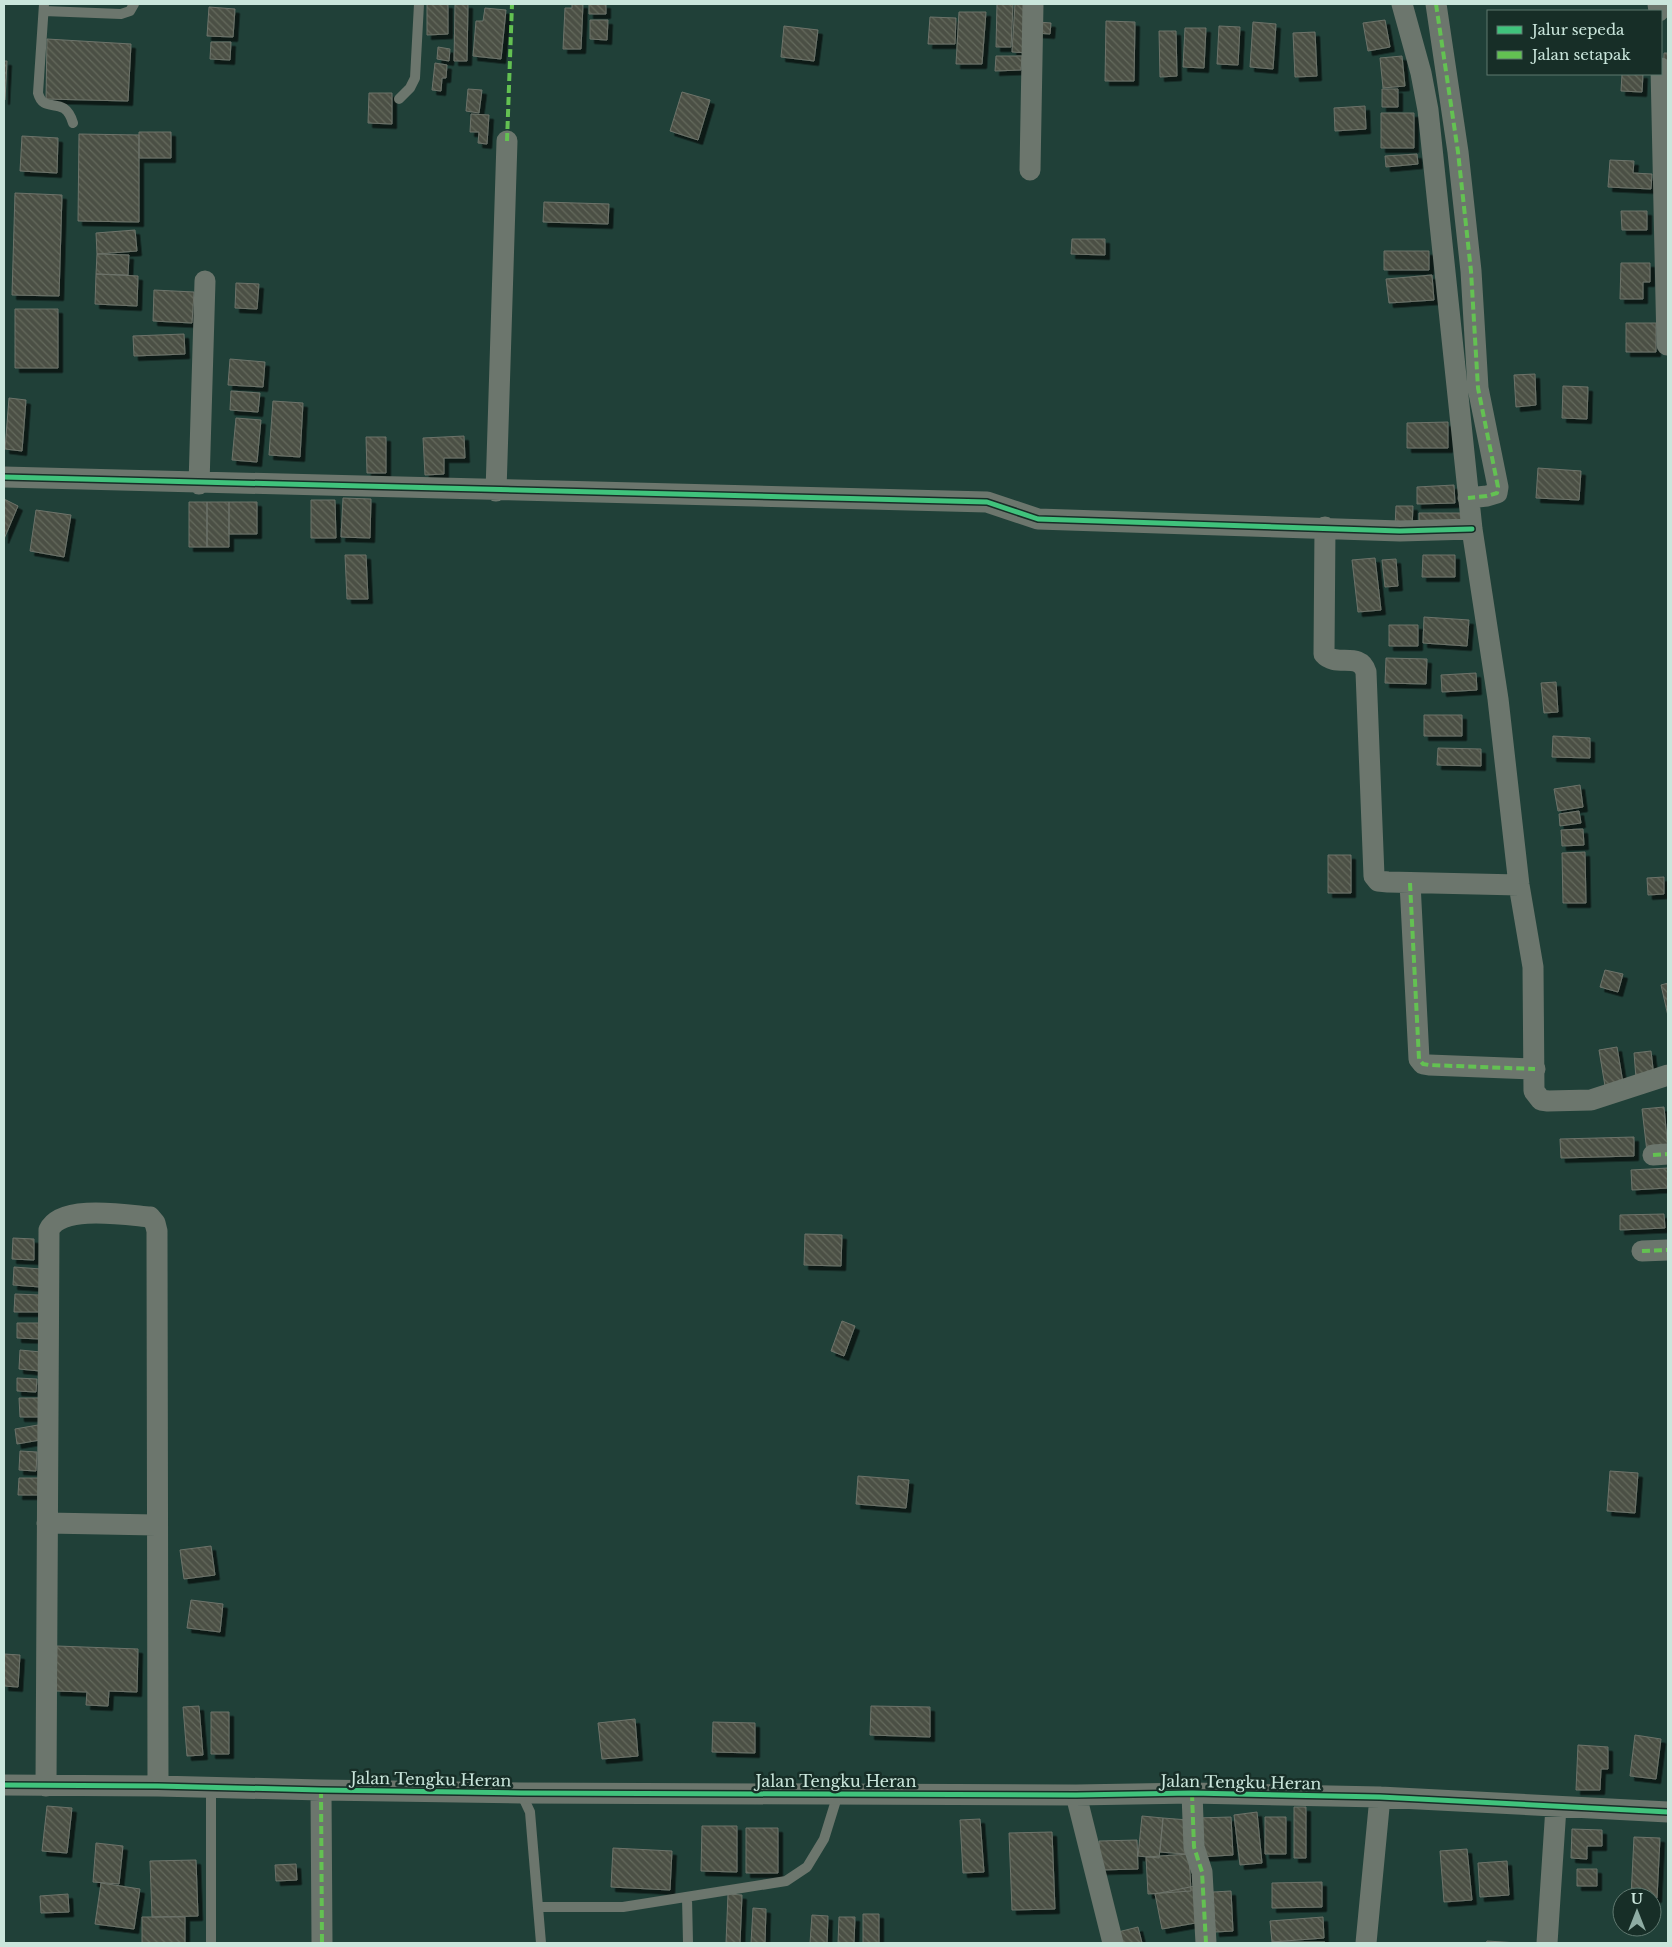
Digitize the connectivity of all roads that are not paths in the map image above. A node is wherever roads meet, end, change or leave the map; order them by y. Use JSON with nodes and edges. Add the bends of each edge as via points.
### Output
{"nodes":[{"id":1,"x":134,"y":4,"type":"edge"},
{"id":2,"x":419,"y":4,"type":"edge"},
{"id":3,"x":1033,"y":4,"type":"edge"},
{"id":4,"x":1402,"y":4,"type":"edge"},
{"id":5,"x":1436,"y":4,"type":"edge"},
{"id":6,"x":44,"y":7,"type":"edge"},
{"id":7,"x":1661,"y":75,"type":"edge"},
{"id":8,"x":399,"y":99,"type":"dead end"},
{"id":9,"x":73,"y":123,"type":"dead end"},
{"id":10,"x":507,"y":141,"type":"dead end"},
{"id":11,"x":1030,"y":170,"type":"dead end"},
{"id":12,"x":205,"y":281,"type":"dead end"},
{"id":13,"x":1667,"y":345,"type":"dead end"},
{"id":14,"x":4,"y":477,"type":"edge"},
{"id":15,"x":199,"y":484,"type":"junction"},
{"id":16,"x":496,"y":490,"type":"junction"},
{"id":17,"x":1477,"y":497,"type":"junction"},
{"id":18,"x":1325,"y":527,"type":"junction"},
{"id":19,"x":1472,"y":529,"type":"junction"},
{"id":20,"x":1410,"y":883,"type":"junction"},
{"id":21,"x":1520,"y":885,"type":"junction"},
{"id":22,"x":1535,"y":1068,"type":"junction"},
{"id":23,"x":1668,"y":1075,"type":"edge"},
{"id":24,"x":1668,"y":1250,"type":"edge"},
{"id":25,"x":1642,"y":1251,"type":"dead end"},
{"id":26,"x":47,"y":1523,"type":"junction"},
{"id":27,"x":156,"y":1525,"type":"junction"},
{"id":28,"x":4,"y":1785,"type":"edge"},
{"id":29,"x":46,"y":1786,"type":"junction"},
{"id":30,"x":158,"y":1786,"type":"junction"},
{"id":31,"x":211,"y":1788,"type":"junction"},
{"id":32,"x":321,"y":1790,"type":"junction"},
{"id":33,"x":521,"y":1792,"type":"junction"},
{"id":34,"x":1192,"y":1793,"type":"junction"},
{"id":35,"x":838,"y":1794,"type":"junction"},
{"id":36,"x":1076,"y":1795,"type":"junction"},
{"id":37,"x":1380,"y":1797,"type":"junction"},
{"id":38,"x":1556,"y":1807,"type":"junction"},
{"id":39,"x":1668,"y":1812,"type":"edge"},
{"id":40,"x":687,"y":1897,"type":"junction"},
{"id":41,"x":540,"y":1907,"type":"junction"},
{"id":42,"x":210,"y":1943,"type":"edge"},
{"id":43,"x":322,"y":1943,"type":"edge"},
{"id":44,"x":541,"y":1943,"type":"edge"},
{"id":45,"x":688,"y":1943,"type":"edge"},
{"id":46,"x":1113,"y":1943,"type":"edge"},
{"id":47,"x":1206,"y":1943,"type":"edge"},
{"id":48,"x":1366,"y":1943,"type":"edge"},
{"id":49,"x":1547,"y":1943,"type":"edge"}],
"edges":[{"from":1,"to":6,"type":"lane","via":[[130,11],[121,14]]},
{"from":2,"to":8,"type":"lane","via":[[415,78]]},
{"from":3,"to":11,"type":"street"},
{"from":4,"to":17,"type":"street","via":[[1428,110]]},
{"from":5,"to":17,"type":"street","via":[[1472,271],[1478,388],[1498,487],[1497,493]]},
{"from":6,"to":9,"type":"lane","via":[[38,93],[45,103],[68,109]]},
{"from":7,"to":13,"type":"street"},
{"from":10,"to":16,"type":"street"},
{"from":12,"to":15,"type":"street"},
{"from":14,"to":15,"type":"street"},
{"from":15,"to":16,"type":"street"},
{"from":16,"to":18,"type":"street","via":[[987,502],[1038,519]]},
{"from":17,"to":19,"type":"street"},
{"from":18,"to":19,"type":"street"},
{"from":18,"to":20,"type":"street","via":[[1324,654],[1334,660],[1360,661],[1366,672],[1374,876],[1378,881]]},
{"from":19,"to":21,"type":"street","via":[[1498,699]]},
{"from":20,"to":21,"type":"street"},
{"from":20,"to":22,"type":"street","via":[[1419,1059],[1429,1065]]},
{"from":21,"to":22,"type":"street","via":[[1533,967]]},
{"from":22,"to":23,"type":"street","via":[[1533,1084],[1537,1096],[1541,1100],[1560,1102],[1591,1100]]},
{"from":24,"to":25,"type":"street"},
{"from":26,"to":27,"type":"street"},
{"from":26,"to":27,"type":"street","via":[[49,1230],[59,1217],[111,1213],[150,1217],[157,1231]]},
{"from":26,"to":29,"type":"street"},
{"from":27,"to":30,"type":"street"},
{"from":28,"to":29,"type":"street","name":"Jalan Tengku Heran"},
{"from":29,"to":30,"type":"street","name":"Jalan Tengku Heran"},
{"from":30,"to":31,"type":"street","name":"Jalan Tengku Heran"},
{"from":31,"to":32,"type":"street","name":"Jalan Tengku Heran"},
{"from":31,"to":42,"type":"lane"},
{"from":32,"to":33,"type":"street","name":"Jalan Tengku Heran"},
{"from":32,"to":43,"type":"street"},
{"from":33,"to":35,"type":"street","name":"Jalan Tengku Heran"},
{"from":33,"to":41,"type":"lane","via":[[530,1812]]},
{"from":34,"to":36,"type":"street","name":"Jalan Tengku Heran"},
{"from":34,"to":37,"type":"street","name":"Jalan Tengku Heran"},
{"from":34,"to":47,"type":"street","via":[[1194,1847],[1202,1872]]},
{"from":35,"to":36,"type":"street","name":"Jalan Tengku Heran"},
{"from":35,"to":40,"type":"lane","via":[[824,1839],[807,1867],[786,1881]]},
{"from":36,"to":46,"type":"street"},
{"from":37,"to":38,"type":"street","name":"Jalan Tengku Heran"},
{"from":37,"to":48,"type":"street"},
{"from":38,"to":39,"type":"street","name":"Jalan Tengku Heran"},
{"from":38,"to":49,"type":"street"},
{"from":40,"to":41,"type":"lane","via":[[623,1907]]},
{"from":40,"to":45,"type":"lane"},
{"from":41,"to":44,"type":"lane"}]}
